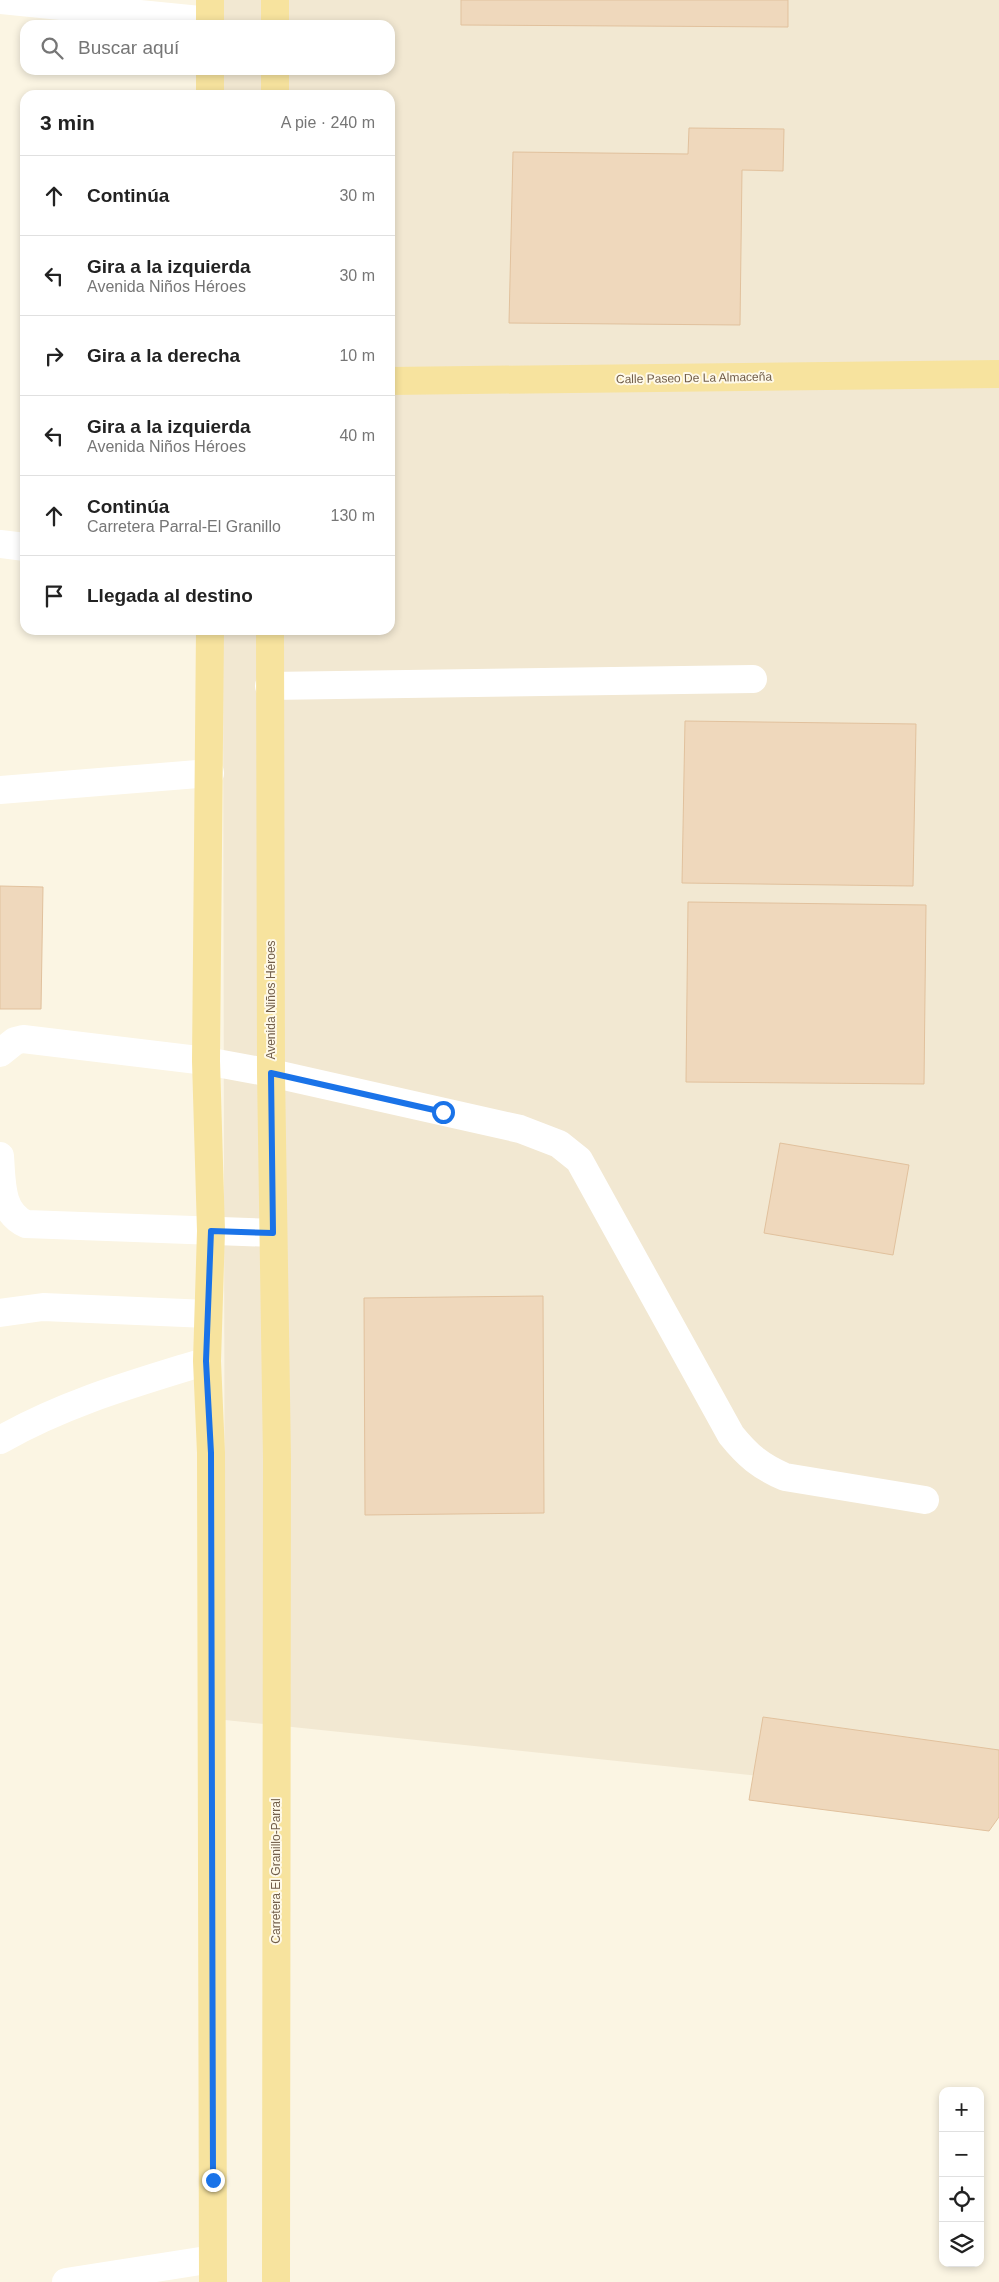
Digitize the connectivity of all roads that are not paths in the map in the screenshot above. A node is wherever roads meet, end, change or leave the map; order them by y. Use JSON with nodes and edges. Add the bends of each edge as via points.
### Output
{"nodes":[{"id":1,"x":0,"y":0,"type":"edge"},
{"id":2,"x":275,"y":0,"type":"edge"},
{"id":3,"x":210,"y":15,"type":"edge"},
{"id":4,"x":275,"y":20,"type":"edge"},
{"id":5,"x":210,"y":75,"type":"edge"},
{"id":6,"x":275,"y":75,"type":"edge"},
{"id":7,"x":210,"y":90,"type":"edge"},
{"id":8,"x":275,"y":90,"type":"edge"},
{"id":9,"x":999,"y":374,"type":"edge"},
{"id":10,"x":395,"y":381,"type":"edge"},
{"id":11,"x":0,"y":544,"type":"edge"},
{"id":12,"x":20,"y":546,"type":"edge"},
{"id":13,"x":210,"y":635,"type":"edge"},
{"id":14,"x":270,"y":635,"type":"edge"},
{"id":15,"x":752,"y":679,"type":"dead end"},
{"id":16,"x":269,"y":686,"type":"junction"},
{"id":17,"x":210,"y":773,"type":"junction"},
{"id":18,"x":0,"y":790,"type":"edge"},
{"id":19,"x":0,"y":1053,"type":"edge"},
{"id":20,"x":206,"y":1061,"type":"junction"},
{"id":21,"x":271,"y":1073,"type":"junction"},
{"id":22,"x":0,"y":1156,"type":"edge"},
{"id":23,"x":211,"y":1231,"type":"junction"},
{"id":24,"x":273,"y":1233,"type":"junction"},
{"id":25,"x":0,"y":1312,"type":"edge"},
{"id":26,"x":208,"y":1314,"type":"junction"},
{"id":27,"x":206,"y":1361,"type":"junction"},
{"id":28,"x":0,"y":1440,"type":"edge"},
{"id":29,"x":277,"y":1459,"type":"joint"},
{"id":30,"x":925,"y":1500,"type":"dead end"},
{"id":31,"x":213,"y":2270,"type":"edge"},
{"id":32,"x":66,"y":2282,"type":"edge"},
{"id":33,"x":276,"y":2282,"type":"edge"}],
"edges":[{"from":1,"to":3,"type":"lane"},
{"from":2,"to":4,"type":"main road"},
{"from":5,"to":7,"type":"main road"},
{"from":6,"to":8,"type":"main road"},
{"from":9,"to":10,"type":"main road","name":"Calle Paseo De La Almaceña"},
{"from":11,"to":12,"type":"lane"},
{"from":13,"to":17,"type":"main road"},
{"from":14,"to":16,"type":"main road","name":"Avenida Niños Héroes"},
{"from":15,"to":16,"type":"lane"},
{"from":16,"to":21,"type":"main road","name":"Avenida Niños Héroes"},
{"from":17,"to":18,"type":"lane"},
{"from":17,"to":20,"type":"main road"},
{"from":19,"to":20,"type":"lane","via":[[23,1039]]},
{"from":20,"to":21,"type":"lane"},
{"from":20,"to":23,"type":"main road"},
{"from":21,"to":24,"type":"main road","name":"Avenida Niños Héroes"},
{"from":21,"to":30,"type":"lane","via":[[520,1129],[559,1144],[579,1160],[731,1435],[744,1452],[763,1468],[784,1477]]},
{"from":22,"to":23,"type":"lane","via":[[2,1199],[12,1216],[26,1224]]},
{"from":23,"to":24,"type":"lane"},
{"from":23,"to":26,"type":"main road"},
{"from":24,"to":29,"type":"main road","name":"Avenida Niños Héroes"},
{"from":25,"to":26,"type":"lane","via":[[43,1307]]},
{"from":26,"to":27,"type":"main road"},
{"from":27,"to":28,"type":"lane","via":[[85,1399]]},
{"from":27,"to":31,"type":"main road","via":[[211,1453]]},
{"from":29,"to":33,"type":"main road","name":"Carretera El Granillo-Parral"},
{"from":31,"to":32,"type":"lane"}]}
